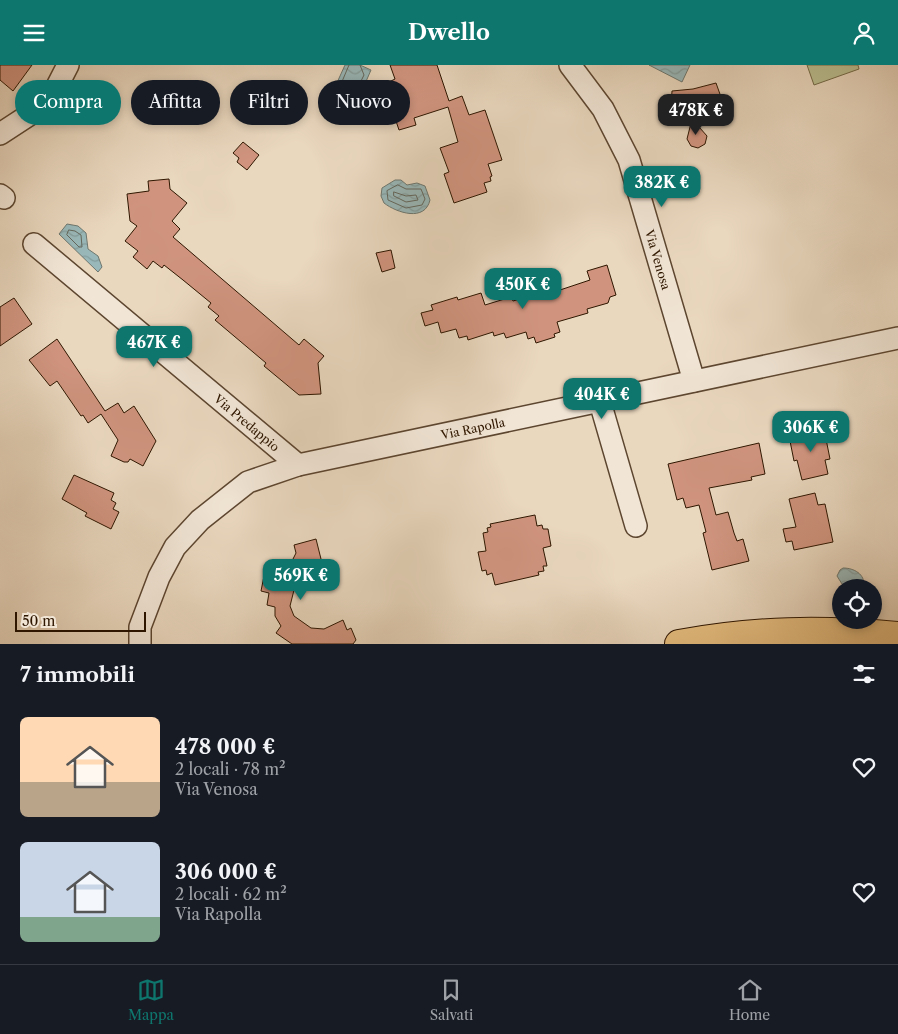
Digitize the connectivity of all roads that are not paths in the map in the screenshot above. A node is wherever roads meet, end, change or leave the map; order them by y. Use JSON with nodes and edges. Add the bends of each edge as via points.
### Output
{"nodes":[{"id":1,"x":68,"y":65,"type":"edge"},
{"id":2,"x":570,"y":65,"type":"edge"},
{"id":3,"x":0,"y":134,"type":"edge"},
{"id":4,"x":34,"y":244,"type":"dead end"},
{"id":5,"x":898,"y":338,"type":"edge"},
{"id":6,"x":694,"y":381,"type":"junction"},
{"id":7,"x":600,"y":402,"type":"junction"},
{"id":8,"x":298,"y":465,"type":"junction"},
{"id":9,"x":636,"y":526,"type":"dead end"},
{"id":10,"x":898,"y":636,"type":"edge"},
{"id":11,"x":140,"y":644,"type":"edge"},
{"id":12,"x":679,"y":644,"type":"edge"}],
"edges":[{"from":1,"to":3,"type":"street","via":[[49,102]]},
{"from":2,"to":6,"type":"street","name":"Via Venosa","via":[[603,109],[629,160]]},
{"from":4,"to":8,"type":"street","name":"Via Predappio"},
{"from":5,"to":6,"type":"street","name":"Via Rapolla"},
{"from":6,"to":7,"type":"street","name":"Via Rapolla"},
{"from":7,"to":8,"type":"street","name":"Via Rapolla"},
{"from":7,"to":9,"type":"street"},
{"from":8,"to":11,"type":"street","name":"Via Rapolla","via":[[248,482],[200,520],[175,547],[159,577],[140,627]]},
{"from":10,"to":12,"type":"main road","via":[[775,631]]}]}
